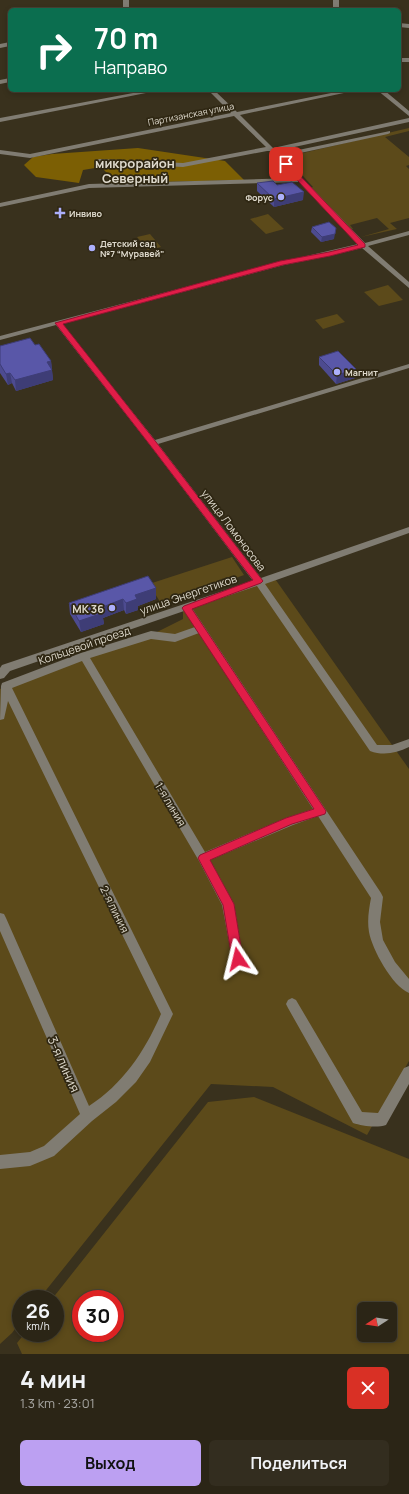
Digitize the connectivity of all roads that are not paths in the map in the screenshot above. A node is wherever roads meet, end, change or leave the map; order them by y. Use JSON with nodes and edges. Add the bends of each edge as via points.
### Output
{"nodes":[{"id":1,"x":147,"y":92,"type":"edge"},
{"id":2,"x":213,"y":92,"type":"edge"},
{"id":3,"x":345,"y":92,"type":"edge"},
{"id":4,"x":382,"y":92,"type":"edge"},
{"id":5,"x":409,"y":114,"type":"edge"},
{"id":6,"x":236,"y":115,"type":"junction"},
{"id":7,"x":0,"y":120,"type":"edge"},
{"id":8,"x":409,"y":120,"type":"edge"},
{"id":9,"x":409,"y":127,"type":"edge"},
{"id":10,"x":272,"y":150,"type":"junction"},
{"id":11,"x":0,"y":152,"type":"edge"},
{"id":12,"x":278,"y":156,"type":"junction"},
{"id":13,"x":99,"y":161,"type":"dead end"},
{"id":14,"x":301,"y":180,"type":"junction"},
{"id":15,"x":0,"y":205,"type":"edge"},
{"id":16,"x":409,"y":233,"type":"edge"},
{"id":17,"x":363,"y":245,"type":"junction"},
{"id":18,"x":409,"y":286,"type":"edge"},
{"id":19,"x":58,"y":323,"type":"junction"},
{"id":20,"x":0,"y":338,"type":"edge"},
{"id":21,"x":409,"y":366,"type":"edge"},
{"id":22,"x":153,"y":443,"type":"junction"},
{"id":23,"x":409,"y":530,"type":"edge"},
{"id":24,"x":258,"y":581,"type":"junction"},
{"id":25,"x":187,"y":608,"type":"junction"},
{"id":26,"x":201,"y":629,"type":"junction"},
{"id":27,"x":84,"y":656,"type":"junction"},
{"id":28,"x":3,"y":681,"type":"edge"},
{"id":29,"x":0,"y":716,"type":"edge"},
{"id":30,"x":409,"y":743,"type":"edge"},
{"id":31,"x":321,"y":811,"type":"junction"},
{"id":32,"x":203,"y":858,"type":"junction"},
{"id":33,"x":0,"y":918,"type":"edge"},
{"id":34,"x":238,"y":959,"type":"dead end"},
{"id":35,"x":408,"y":986,"type":"edge"},
{"id":36,"x":292,"y":1004,"type":"dead end"},
{"id":37,"x":409,"y":1072,"type":"edge"},
{"id":38,"x":87,"y":1116,"type":"junction"},
{"id":39,"x":0,"y":1162,"type":"edge"}],
"edges":[{"from":1,"to":7,"type":"street"},
{"from":2,"to":6,"type":"street"},
{"from":3,"to":6,"type":"street","name":"Партизанская улица"},
{"from":4,"to":5,"type":"street"},
{"from":6,"to":10,"type":"street"},
{"from":6,"to":11,"type":"street","name":"Партизанская улица","via":[[30,156]]},
{"from":8,"to":10,"type":"street"},
{"from":9,"to":12,"type":"street"},
{"from":10,"to":12,"type":"street"},
{"from":10,"to":13,"type":"street","via":[[183,165]]},
{"from":12,"to":14,"type":"street"},
{"from":14,"to":15,"type":"street","via":[[90,186]]},
{"from":14,"to":17,"type":"street"},
{"from":16,"to":17,"type":"street"},
{"from":17,"to":18,"type":"street"},
{"from":17,"to":19,"type":"street","via":[[283,263]]},
{"from":19,"to":20,"type":"street"},
{"from":19,"to":22,"type":"street","name":"улица Ломоносова"},
{"from":21,"to":22,"type":"street"},
{"from":22,"to":24,"type":"street","name":"улица Ломоносова"},
{"from":23,"to":24,"type":"street","name":"улица Энергетиков"},
{"from":24,"to":25,"type":"street","name":"улица Энергетиков"},
{"from":24,"to":30,"type":"street","name":"улица Ломоносова","via":[[374,748],[383,751]]},
{"from":25,"to":26,"type":"street"},
{"from":25,"to":28,"type":"street","name":"улица Энергетиков","via":[[6,668]]},
{"from":26,"to":27,"type":"street","name":"Кольцевой проезд","via":[[175,638],[151,635]]},
{"from":26,"to":31,"type":"street"},
{"from":27,"to":28,"type":"street","name":"Кольцевой проезд"},
{"from":27,"to":32,"type":"street","name":"1-я линия"},
{"from":28,"to":29,"type":"street"},
{"from":28,"to":38,"type":"street","name":"2-я линия","via":[[167,1014],[149,1052],[133,1075],[115,1096]]},
{"from":31,"to":32,"type":"street","via":[[290,821]]},
{"from":31,"to":35,"type":"street","via":[[377,897],[374,923],[378,945]]},
{"from":32,"to":34,"type":"street","name":"1-я линия","via":[[228,904]]},
{"from":33,"to":38,"type":"street","name":"3-я линия"},
{"from":36,"to":37,"type":"street","via":[[358,1118],[382,1120]]},
{"from":38,"to":39,"type":"street","via":[[49,1151],[30,1159]]}]}
